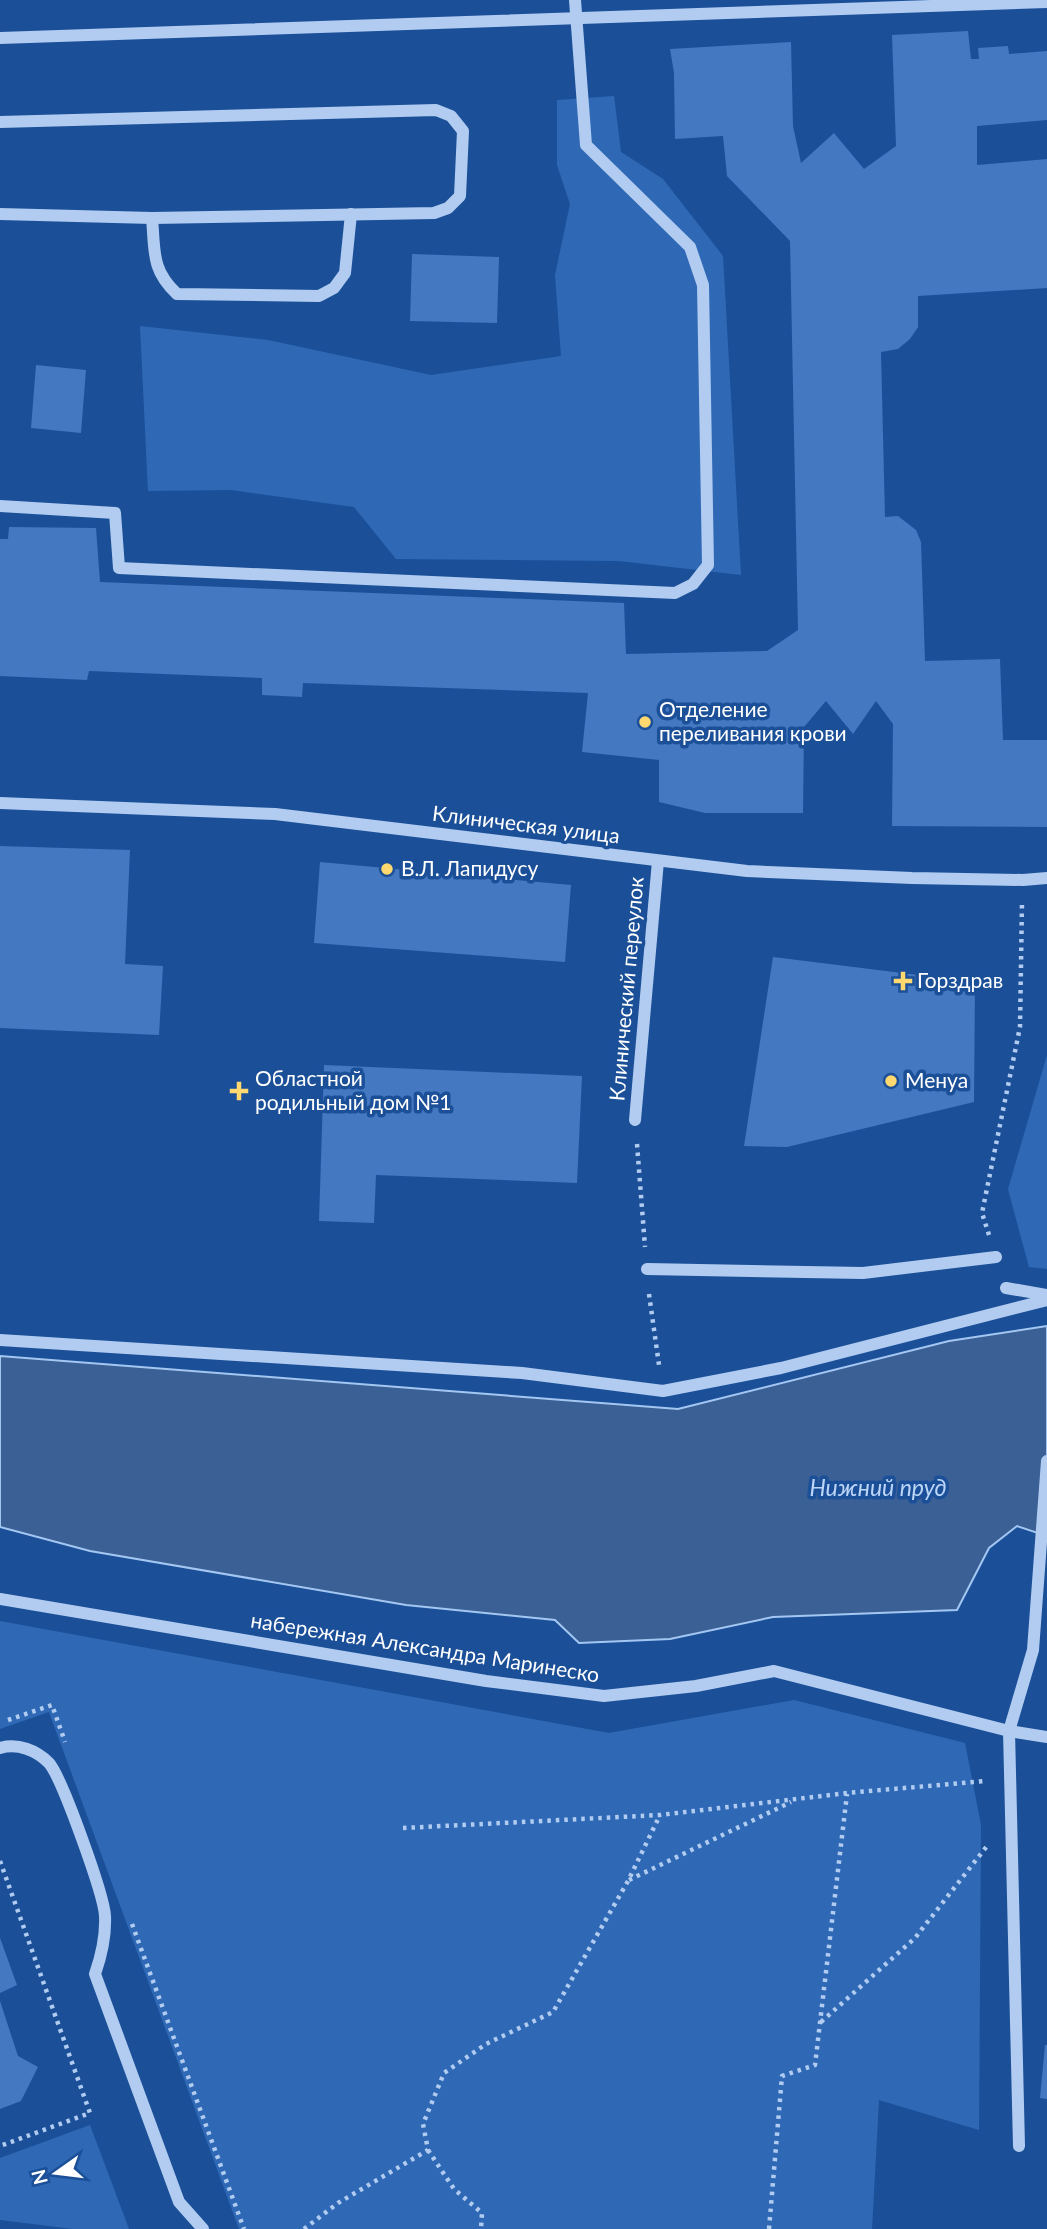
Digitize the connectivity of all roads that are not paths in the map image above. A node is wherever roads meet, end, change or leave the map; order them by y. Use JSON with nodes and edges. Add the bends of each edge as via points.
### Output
{"nodes":[{"id":1,"x":575,"y":0,"type":"edge"},
{"id":2,"x":1047,"y":2,"type":"edge"},
{"id":3,"x":577,"y":18,"type":"junction"},
{"id":4,"x":0,"y":37,"type":"edge"},
{"id":5,"x":0,"y":122,"type":"edge"},
{"id":6,"x":0,"y":214,"type":"edge"},
{"id":7,"x":351,"y":214,"type":"junction"},
{"id":8,"x":152,"y":218,"type":"junction"},
{"id":9,"x":0,"y":506,"type":"edge"},
{"id":10,"x":0,"y":803,"type":"edge"},
{"id":11,"x":658,"y":861,"type":"junction"},
{"id":12,"x":1047,"y":878,"type":"edge"},
{"id":13,"x":635,"y":1120,"type":"dead end"},
{"id":14,"x":996,"y":1257,"type":"dead end"},
{"id":15,"x":647,"y":1269,"type":"dead end"},
{"id":16,"x":1006,"y":1288,"type":"dead end"},
{"id":17,"x":1047,"y":1297,"type":"edge"},
{"id":18,"x":0,"y":1340,"type":"edge"},
{"id":19,"x":1047,"y":1461,"type":"edge"},
{"id":20,"x":0,"y":1599,"type":"edge"},
{"id":21,"x":1009,"y":1731,"type":"junction"},
{"id":22,"x":1047,"y":1737,"type":"edge"},
{"id":23,"x":0,"y":1748,"type":"edge"},
{"id":24,"x":1020,"y":2146,"type":"dead end"},
{"id":25,"x":203,"y":2229,"type":"edge"}],
"edges":[{"from":1,"to":3,"type":"street"},
{"from":2,"to":3,"type":"street"},
{"from":3,"to":4,"type":"street"},
{"from":3,"to":9,"type":"street","via":[[586,145],[690,247],[704,285],[708,565],[693,584],[675,593],[119,568],[115,513]]},
{"from":5,"to":7,"type":"street","via":[[436,110],[451,116],[463,131],[460,196],[448,208],[434,213]]},
{"from":6,"to":8,"type":"street"},
{"from":7,"to":8,"type":"street"},
{"from":7,"to":8,"type":"street","via":[[345,273],[334,288],[319,296],[177,294],[163,282],[156,265]]},
{"from":10,"to":11,"type":"street","name":"Клиническая улица","via":[[275,814]]},
{"from":11,"to":12,"type":"street","name":"Клиническая улица","via":[[747,871]]},
{"from":11,"to":13,"type":"street","name":"Клинический переулок"},
{"from":14,"to":15,"type":"street","via":[[863,1273]]},
{"from":16,"to":17,"type":"street"},
{"from":17,"to":18,"type":"street","via":[[781,1367],[663,1391],[522,1373]]},
{"from":19,"to":21,"type":"street","via":[[1033,1650]]},
{"from":20,"to":21,"type":"street","name":"набережная Александра Маринеско","via":[[486,1681],[604,1696],[774,1671]]},
{"from":21,"to":22,"type":"street","name":"набережная Александра Маринеско"},
{"from":21,"to":24,"type":"street"},
{"from":23,"to":25,"type":"street","via":[[23,1747],[36,1752],[57,1773],[105,1913],[104,1946],[95,1974],[179,2202]]}]}
